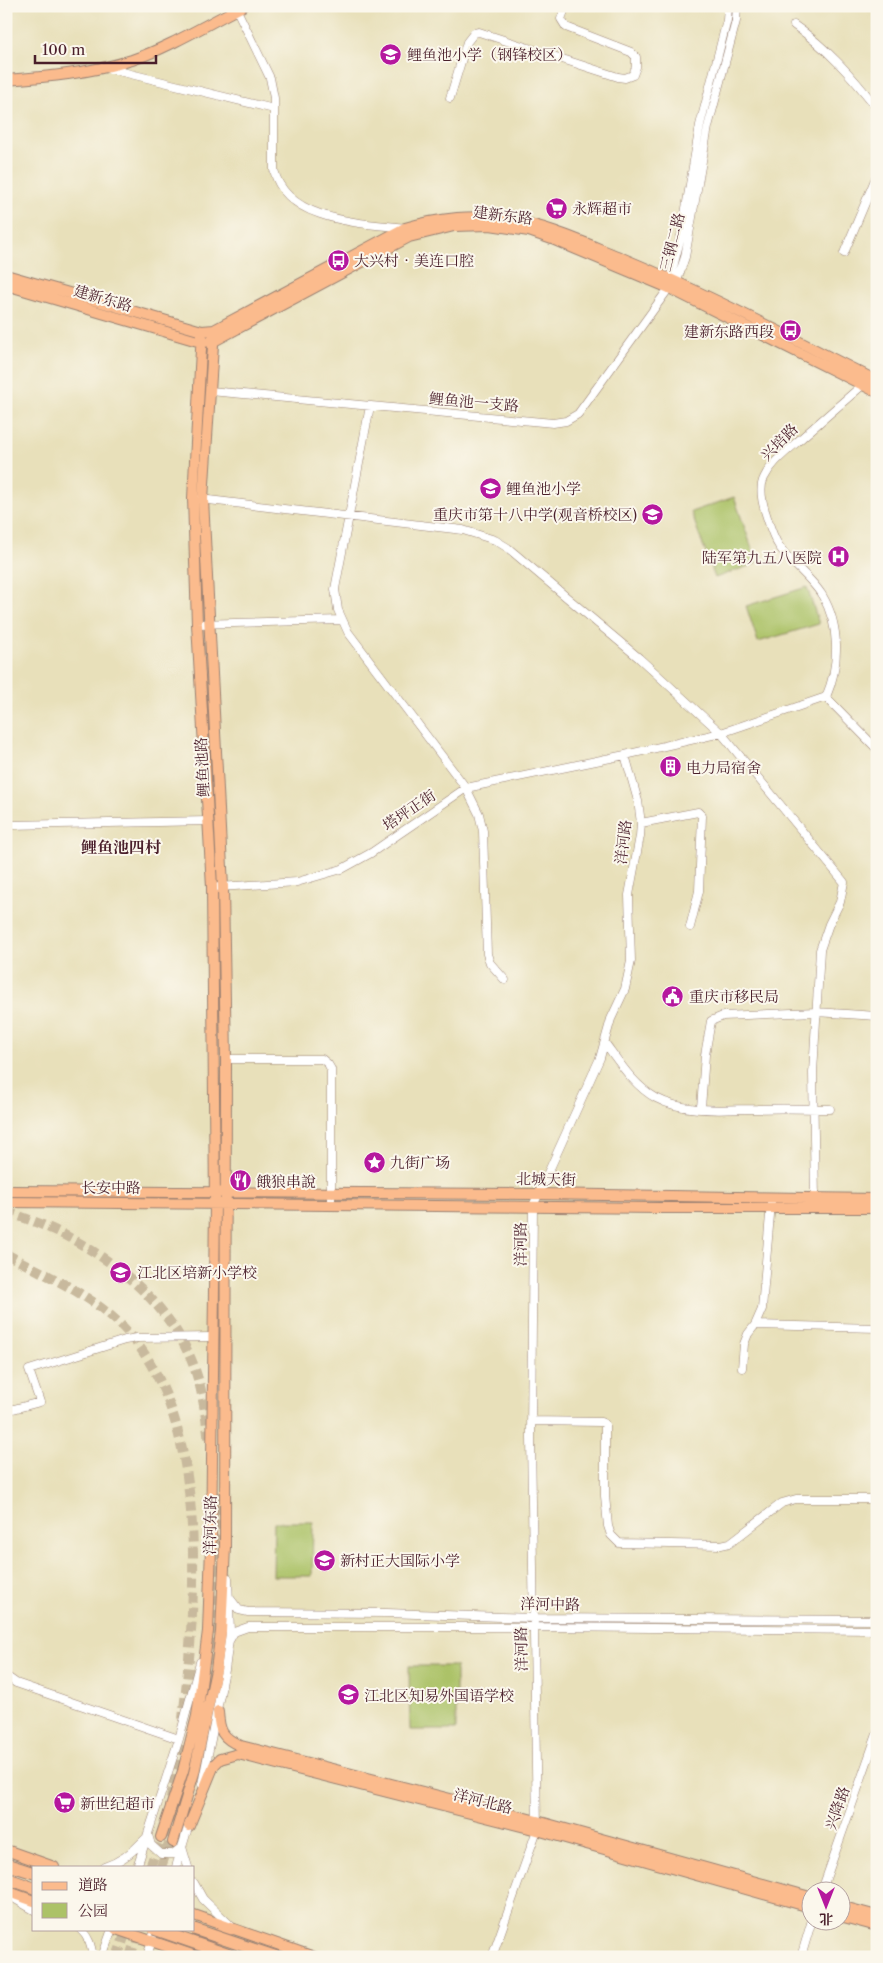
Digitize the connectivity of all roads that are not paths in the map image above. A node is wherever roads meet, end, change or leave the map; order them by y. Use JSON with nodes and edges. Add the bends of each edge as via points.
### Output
{"nodes":[{"id":1,"x":566,"y":6,"type":"edge"},
{"id":2,"x":728,"y":6,"type":"edge"},
{"id":3,"x":737,"y":6,"type":"edge"},
{"id":4,"x":236,"y":7,"type":"edge"},
{"id":5,"x":794,"y":25,"type":"dead end"},
{"id":6,"x":102,"y":68,"type":"junction"},
{"id":7,"x":6,"y":74,"type":"edge"},
{"id":8,"x":6,"y":80,"type":"edge"},
{"id":9,"x":450,"y":98,"type":"dead end"},
{"id":10,"x":877,"y":108,"type":"edge"},
{"id":11,"x":274,"y":109,"type":"junction"},
{"id":12,"x":877,"y":175,"type":"edge"},
{"id":13,"x":405,"y":228,"type":"junction"},
{"id":14,"x":844,"y":252,"type":"dead end"},
{"id":15,"x":6,"y":275,"type":"edge"},
{"id":16,"x":672,"y":282,"type":"junction"},
{"id":17,"x":6,"y":285,"type":"edge"},
{"id":18,"x":214,"y":336,"type":"junction"},
{"id":19,"x":202,"y":337,"type":"junction"},
{"id":20,"x":870,"y":381,"type":"edge"},
{"id":21,"x":210,"y":391,"type":"junction"},
{"id":22,"x":877,"y":392,"type":"edge"},
{"id":23,"x":370,"y":406,"type":"junction"},
{"id":24,"x":198,"y":499,"type":"junction"},
{"id":25,"x":348,"y":516,"type":"junction"},
{"id":26,"x":342,"y":620,"type":"junction"},
{"id":27,"x":209,"y":623,"type":"junction"},
{"id":28,"x":197,"y":624,"type":"junction"},
{"id":29,"x":826,"y":697,"type":"junction"},
{"id":30,"x":720,"y":734,"type":"junction"},
{"id":31,"x":877,"y":749,"type":"edge"},
{"id":32,"x":625,"y":756,"type":"junction"},
{"id":33,"x":466,"y":788,"type":"junction"},
{"id":34,"x":208,"y":821,"type":"junction"},
{"id":35,"x":641,"y":823,"type":"junction"},
{"id":36,"x":10,"y":825,"type":"dead end"},
{"id":37,"x":212,"y":887,"type":"junction"},
{"id":38,"x":223,"y":887,"type":"junction"},
{"id":39,"x":690,"y":927,"type":"dead end"},
{"id":40,"x":505,"y":980,"type":"dead end"},
{"id":41,"x":816,"y":1012,"type":"junction"},
{"id":42,"x":877,"y":1016,"type":"edge"},
{"id":43,"x":605,"y":1042,"type":"junction"},
{"id":44,"x":226,"y":1059,"type":"junction"},
{"id":45,"x":701,"y":1108,"type":"junction"},
{"id":46,"x":814,"y":1109,"type":"junction"},
{"id":47,"x":830,"y":1109,"type":"dead end"},
{"id":48,"x":6,"y":1191,"type":"edge"},
{"id":49,"x":214,"y":1192,"type":"junction"},
{"id":50,"x":226,"y":1192,"type":"junction"},
{"id":51,"x":331,"y":1192,"type":"junction"},
{"id":52,"x":538,"y":1194,"type":"junction"},
{"id":53,"x":877,"y":1200,"type":"edge"},
{"id":54,"x":6,"y":1202,"type":"edge"},
{"id":55,"x":215,"y":1203,"type":"junction"},
{"id":56,"x":226,"y":1203,"type":"junction"},
{"id":57,"x":771,"y":1203,"type":"junction"},
{"id":58,"x":815,"y":1203,"type":"junction"},
{"id":59,"x":331,"y":1204,"type":"junction"},
{"id":60,"x":533,"y":1206,"type":"junction"},
{"id":61,"x":877,"y":1208,"type":"edge"},
{"id":62,"x":756,"y":1325,"type":"junction"},
{"id":63,"x":877,"y":1328,"type":"edge"},
{"id":64,"x":213,"y":1337,"type":"junction"},
{"id":65,"x":742,"y":1368,"type":"dead end"},
{"id":66,"x":6,"y":1411,"type":"edge"},
{"id":67,"x":531,"y":1422,"type":"junction"},
{"id":68,"x":877,"y":1499,"type":"edge"},
{"id":69,"x":225,"y":1547,"type":"junction"},
{"id":70,"x":229,"y":1598,"type":"junction"},
{"id":71,"x":877,"y":1620,"type":"edge"},
{"id":72,"x":535,"y":1622,"type":"junction"},
{"id":73,"x":877,"y":1630,"type":"edge"},
{"id":74,"x":208,"y":1631,"type":"junction"},
{"id":75,"x":229,"y":1641,"type":"junction"},
{"id":76,"x":6,"y":1676,"type":"edge"},
{"id":77,"x":218,"y":1711,"type":"junction"},
{"id":78,"x":877,"y":1734,"type":"edge"},
{"id":79,"x":179,"y":1739,"type":"junction"},
{"id":80,"x":189,"y":1826,"type":"junction"},
{"id":81,"x":537,"y":1826,"type":"junction"},
{"id":82,"x":148,"y":1835,"type":"junction"},
{"id":83,"x":161,"y":1838,"type":"tunnel mouth"},
{"id":84,"x":178,"y":1844,"type":"junction"},
{"id":85,"x":6,"y":1850,"type":"edge"},
{"id":86,"x":6,"y":1864,"type":"edge"},
{"id":87,"x":51,"y":1866,"type":"edge"},
{"id":88,"x":106,"y":1866,"type":"edge"},
{"id":89,"x":137,"y":1866,"type":"edge"},
{"id":90,"x":176,"y":1866,"type":"edge"},
{"id":91,"x":188,"y":1866,"type":"edge"},
{"id":92,"x":32,"y":1873,"type":"edge"},
{"id":93,"x":6,"y":1878,"type":"edge"},
{"id":94,"x":826,"y":1880,"type":"edge"},
{"id":95,"x":195,"y":1885,"type":"edge"},
{"id":96,"x":32,"y":1887,"type":"edge"},
{"id":97,"x":6,"y":1892,"type":"edge"},
{"id":98,"x":800,"y":1894,"type":"edge"},
{"id":99,"x":32,"y":1900,"type":"edge"},
{"id":100,"x":800,"y":1904,"type":"edge"},
{"id":101,"x":32,"y":1909,"type":"edge"},
{"id":102,"x":850,"y":1909,"type":"edge"},
{"id":103,"x":195,"y":1914,"type":"edge"},
{"id":104,"x":877,"y":1916,"type":"edge"},
{"id":105,"x":850,"y":1919,"type":"edge"},
{"id":106,"x":877,"y":1926,"type":"edge"},
{"id":107,"x":195,"y":1929,"type":"edge"},
{"id":108,"x":235,"y":1929,"type":"junction"},
{"id":109,"x":81,"y":1930,"type":"edge"},
{"id":110,"x":114,"y":1930,"type":"edge"},
{"id":111,"x":117,"y":1930,"type":"edge"},
{"id":112,"x":155,"y":1930,"type":"edge"},
{"id":113,"x":158,"y":1930,"type":"edge"},
{"id":114,"x":809,"y":1930,"type":"edge"},
{"id":115,"x":152,"y":1942,"type":"junction"},
{"id":116,"x":93,"y":1957,"type":"edge"},
{"id":117,"x":102,"y":1957,"type":"edge"},
{"id":118,"x":147,"y":1957,"type":"edge"},
{"id":119,"x":198,"y":1957,"type":"edge"},
{"id":120,"x":214,"y":1957,"type":"edge"},
{"id":121,"x":235,"y":1957,"type":"edge"},
{"id":122,"x":277,"y":1957,"type":"edge"},
{"id":123,"x":314,"y":1957,"type":"edge"},
{"id":124,"x":492,"y":1957,"type":"edge"},
{"id":125,"x":801,"y":1957,"type":"edge"}],
"edges":[{"from":1,"to":9,"type":"street","via":[[561,19],[566,27],[631,52],[636,57],[633,75],[618,78],[479,32],[467,42]]},
{"from":2,"to":16,"type":"street","name":"三钢二路","via":[[700,125]]},
{"from":3,"to":16,"type":"street","name":"三钢二路","via":[[736,22],[708,126],[685,257]]},
{"from":4,"to":6,"type":"main road","via":[[132,60]]},
{"from":4,"to":7,"type":"main road","via":[[129,55],[85,66]]},
{"from":4,"to":11,"type":"street","via":[[270,78]]},
{"from":5,"to":10,"type":"street","via":[[814,39],[848,72]]},
{"from":6,"to":8,"type":"main road"},
{"from":6,"to":11,"type":"street"},
{"from":11,"to":13,"type":"street","via":[[276,180],[295,201],[318,214]]},
{"from":12,"to":14,"type":"street"},
{"from":13,"to":16,"type":"main road","name":"建新东路","via":[[453,217],[510,220],[554,230]]},
{"from":13,"to":18,"type":"main road","name":"建新东路"},
{"from":15,"to":19,"type":"main road","name":"建新东路"},
{"from":16,"to":18,"type":"main road","name":"建新东路","via":[[529,231],[490,225],[454,226],[409,237]]},
{"from":16,"to":20,"type":"main road","name":"建新东路"},
{"from":16,"to":23,"type":"street","name":"鲤鱼池一支路","via":[[582,410],[566,421],[553,423]]},
{"from":17,"to":19,"type":"main road","name":"建新东路"},
{"from":18,"to":19,"type":"main road","name":"建新东路"},
{"from":18,"to":21,"type":"main road","name":"鲤鱼池路"},
{"from":19,"to":24,"type":"main road","name":"鲤鱼池路"},
{"from":20,"to":22,"type":"main road","name":"建新东路"},
{"from":20,"to":29,"type":"street","name":"兴培路","via":[[778,460],[764,480],[762,490],[762,502],[779,546],[811,580],[829,610],[836,665]]},
{"from":21,"to":23,"type":"street","name":"鲤鱼池一支路"},
{"from":21,"to":24,"type":"main road","name":"鲤鱼池路"},
{"from":23,"to":25,"type":"street"},
{"from":24,"to":25,"type":"street"},
{"from":24,"to":27,"type":"main road","name":"鲤鱼池路"},
{"from":24,"to":28,"type":"main road","name":"鲤鱼池路"},
{"from":25,"to":26,"type":"street","via":[[335,589]]},
{"from":25,"to":30,"type":"street","via":[[463,530],[495,540],[639,658]]},
{"from":26,"to":27,"type":"street"},
{"from":26,"to":33,"type":"street"},
{"from":27,"to":28,"type":"street"},
{"from":27,"to":38,"type":"main road","name":"鲤鱼池路"},
{"from":28,"to":34,"type":"main road","name":"鲤鱼池路"},
{"from":29,"to":30,"type":"street"},
{"from":29,"to":31,"type":"street"},
{"from":30,"to":32,"type":"street"},
{"from":30,"to":41,"type":"street","via":[[844,882],[840,902],[820,950]]},
{"from":32,"to":33,"type":"street","name":"塔坪正街"},
{"from":32,"to":35,"type":"street","name":"洋河路"},
{"from":33,"to":38,"type":"street","name":"塔坪正街","via":[[342,870],[297,882]]},
{"from":33,"to":40,"type":"street","via":[[479,814],[483,831],[487,954]]},
{"from":34,"to":36,"type":"street"},
{"from":34,"to":37,"type":"main road","name":"鲤鱼池路"},
{"from":35,"to":39,"type":"street","via":[[698,812],[702,816],[700,891]]},
{"from":35,"to":43,"type":"street","name":"洋河路","via":[[629,894],[631,961],[625,989],[611,1019]]},
{"from":37,"to":38,"type":"street","name":"塔坪正街"},
{"from":37,"to":49,"type":"main road","name":"鲤鱼池路"},
{"from":38,"to":44,"type":"main road","name":"鲤鱼池路"},
{"from":41,"to":42,"type":"street"},
{"from":41,"to":45,"type":"street","via":[[723,1016],[711,1021]]},
{"from":41,"to":46,"type":"street"},
{"from":43,"to":45,"type":"street","via":[[625,1070],[656,1098],[684,1107]]},
{"from":43,"to":52,"type":"street","name":"洋河路"},
{"from":44,"to":50,"type":"main road","name":"鲤鱼池路"},
{"from":44,"to":51,"type":"street","via":[[322,1059],[328,1064],[331,1069]]},
{"from":45,"to":46,"type":"street"},
{"from":46,"to":47,"type":"street"},
{"from":46,"to":58,"type":"street"},
{"from":48,"to":49,"type":"main road","name":"长安中路"},
{"from":49,"to":50,"type":"main road","name":"北城天街"},
{"from":49,"to":55,"type":"main road","name":"鲤鱼池路"},
{"from":50,"to":51,"type":"main road","name":"北城天街"},
{"from":50,"to":56,"type":"main road","name":"鲤鱼池路"},
{"from":51,"to":52,"type":"main road","name":"北城天街"},
{"from":51,"to":59,"type":"street"},
{"from":52,"to":57,"type":"main road","name":"北城天街"},
{"from":52,"to":60,"type":"street","name":"洋河路"},
{"from":53,"to":58,"type":"main road","name":"北城天街"},
{"from":54,"to":55,"type":"main road","name":"长安中路"},
{"from":55,"to":56,"type":"main road","name":"北城天街"},
{"from":55,"to":64,"type":"main road","name":"洋河东路"},
{"from":56,"to":59,"type":"main road","name":"北城天街"},
{"from":56,"to":69,"type":"main road","name":"洋河东路"},
{"from":57,"to":58,"type":"main road","name":"北城天街"},
{"from":57,"to":60,"type":"main road","name":"北城天街"},
{"from":57,"to":62,"type":"street","via":[[762,1309]]},
{"from":58,"to":61,"type":"main road","name":"北城天街"},
{"from":59,"to":60,"type":"main road","name":"北城天街"},
{"from":60,"to":67,"type":"street","name":"洋河路"},
{"from":62,"to":63,"type":"street"},
{"from":62,"to":65,"type":"street","via":[[744,1344]]},
{"from":64,"to":66,"type":"street","via":[[125,1340],[29,1370],[40,1402]]},
{"from":64,"to":74,"type":"main road","name":"洋河东路"},
{"from":67,"to":68,"type":"street","via":[[605,1424],[608,1526],[618,1543],[721,1545],[730,1543],[782,1503],[796,1499]]},
{"from":67,"to":72,"type":"street","name":"洋河路"},
{"from":69,"to":70,"type":"street"},
{"from":69,"to":84,"type":"main road","name":"洋河东路","via":[[216,1670]]},
{"from":70,"to":72,"type":"street","name":"洋河中路","via":[[239,1610],[248,1612],[388,1613]]},
{"from":70,"to":75,"type":"street"},
{"from":71,"to":72,"type":"street","name":"洋河中路"},
{"from":72,"to":73,"type":"street","name":"洋河中路"},
{"from":72,"to":75,"type":"street","name":"洋河中路","via":[[248,1627],[234,1632]]},
{"from":72,"to":81,"type":"street","name":"洋河路"},
{"from":74,"to":79,"type":"street"},
{"from":74,"to":83,"type":"main road","name":"洋河东路","via":[[197,1716]]},
{"from":75,"to":77,"type":"street"},
{"from":76,"to":79,"type":"street","via":[[16,1683]]},
{"from":77,"to":80,"type":"street","via":[[204,1777]]},
{"from":77,"to":81,"type":"main road","name":"洋河北路","via":[[219,1725],[225,1737],[241,1746]]},
{"from":78,"to":94,"type":"street","name":"兴降路"},
{"from":79,"to":82,"type":"street"},
{"from":80,"to":81,"type":"main road","name":"洋河北路","via":[[214,1765],[220,1759],[238,1754]]},
{"from":80,"to":84,"type":"street"},
{"from":81,"to":98,"type":"main road","name":"洋河北路"},
{"from":81,"to":100,"type":"main road","name":"洋河北路"},
{"from":81,"to":124,"type":"street","name":"洋河路"},
{"from":82,"to":84,"type":"street","via":[[150,1845],[161,1854],[173,1854]]},
{"from":82,"to":88,"type":"street","via":[[134,1852]]},
{"from":82,"to":89,"type":"street"},
{"from":84,"to":90,"type":"street"},
{"from":84,"to":91,"type":"street"},
{"from":85,"to":87,"type":"main road"},
{"from":86,"to":92,"type":"highway"},
{"from":93,"to":96,"type":"highway"},
{"from":95,"to":108,"type":"street","via":[[212,1909]]},
{"from":97,"to":99,"type":"main road"},
{"from":97,"to":101,"type":"street"},
{"from":102,"to":104,"type":"main road"},
{"from":103,"to":108,"type":"main road"},
{"from":105,"to":106,"type":"main road"},
{"from":107,"to":122,"type":"highway","bridge":true},
{"from":108,"to":120,"type":"main road","via":[[215,1934],[210,1951]]},
{"from":108,"to":123,"type":"main road"},
{"from":109,"to":116,"type":"street","via":[[92,1947]]},
{"from":110,"to":117,"type":"street"},
{"from":111,"to":115,"type":"main road"},
{"from":112,"to":115,"type":"street"},
{"from":113,"to":121,"type":"highway","bridge":true},
{"from":114,"to":125,"type":"street"},
{"from":115,"to":118,"type":"street"},
{"from":115,"to":119,"type":"main road"}]}
